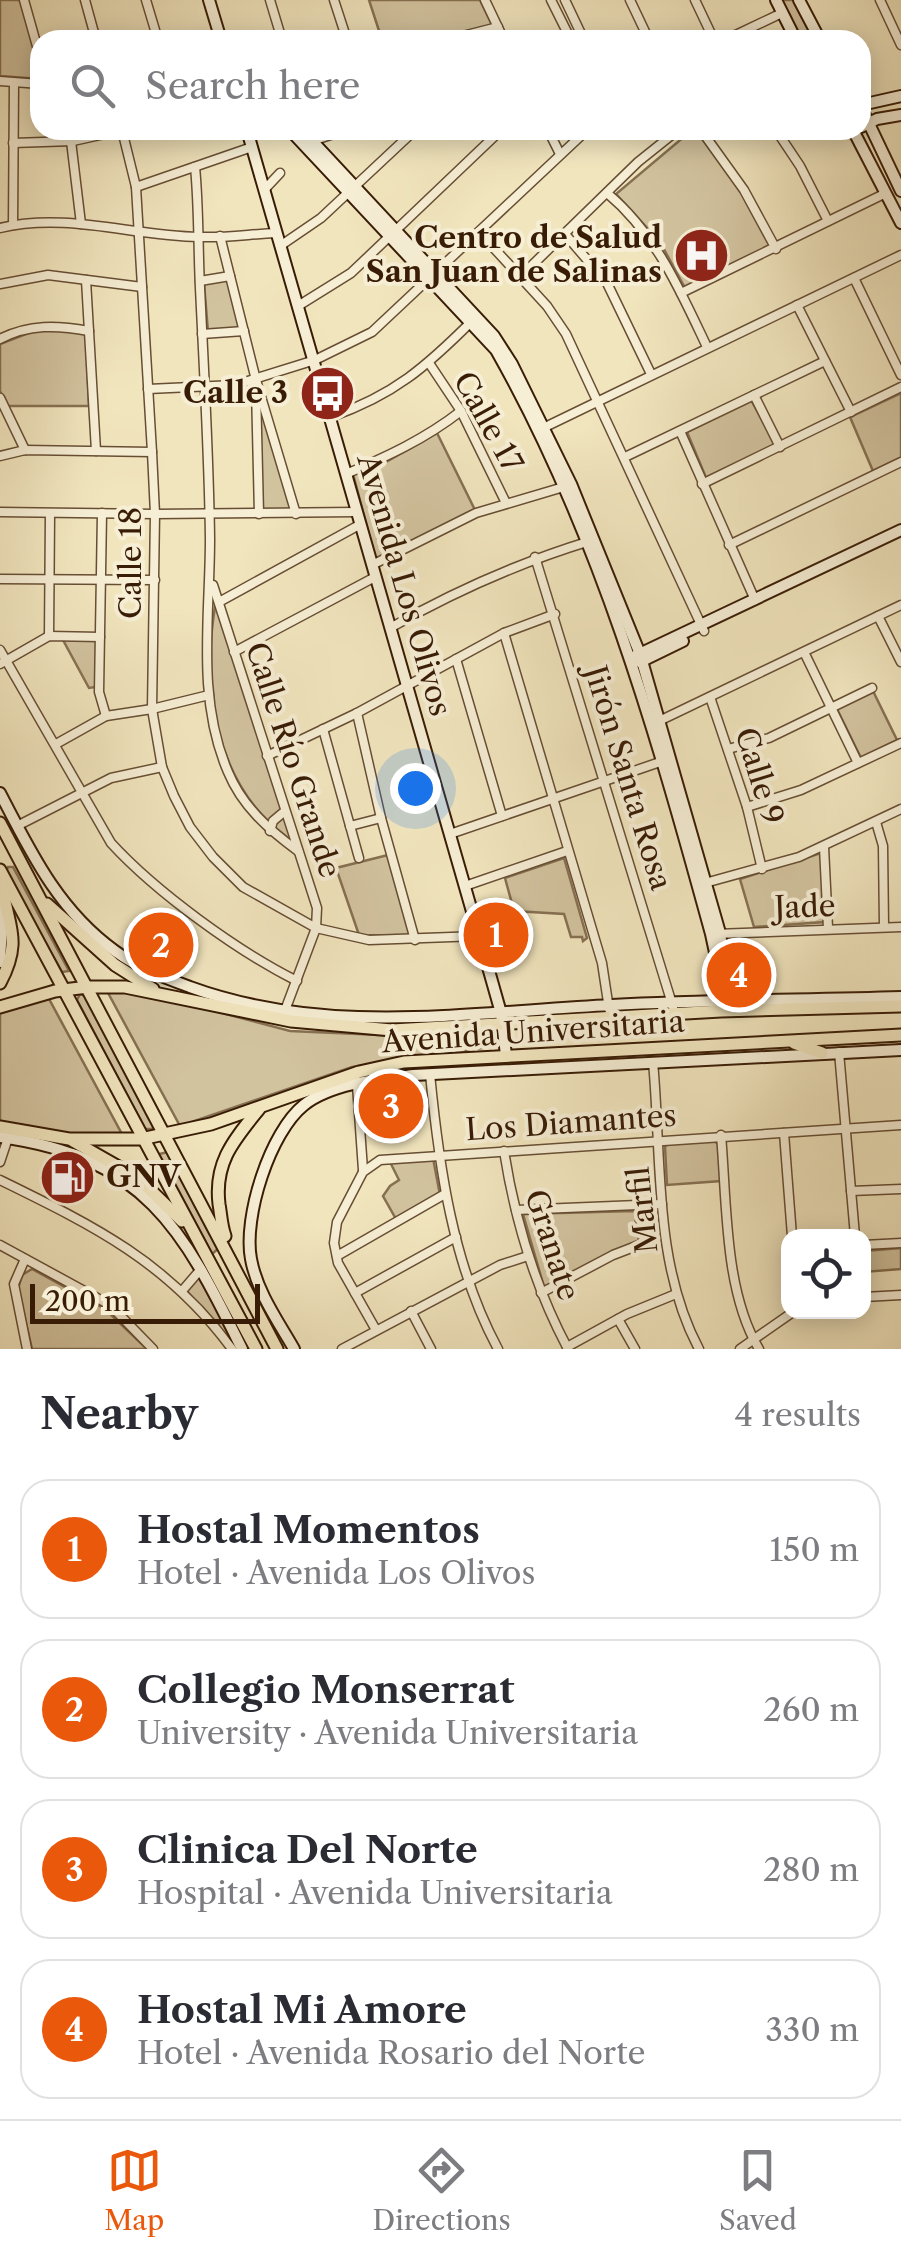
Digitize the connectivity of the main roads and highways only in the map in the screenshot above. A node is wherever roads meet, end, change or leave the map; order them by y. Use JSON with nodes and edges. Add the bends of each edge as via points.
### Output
{"nodes":[{"id":1,"x":5,"y":830,"type":"edge"},
{"id":2,"x":18,"y":859,"type":"junction"},
{"id":3,"x":0,"y":870,"type":"edge"},
{"id":4,"x":38,"y":895,"type":"junction"},
{"id":5,"x":1,"y":897,"type":"edge"},
{"id":6,"x":24,"y":914,"type":"junction"},
{"id":7,"x":81,"y":933,"type":"junction"},
{"id":8,"x":95,"y":935,"type":"road end"},
{"id":9,"x":0,"y":983,"type":"edge"},
{"id":10,"x":88,"y":986,"type":"junction"},
{"id":11,"x":65,"y":990,"type":"junction"},
{"id":12,"x":156,"y":991,"type":"junction"},
{"id":13,"x":901,"y":1006,"type":"edge"},
{"id":14,"x":0,"y":1007,"type":"edge"},
{"id":15,"x":901,"y":1035,"type":"edge"},
{"id":16,"x":786,"y":1040,"type":"junction"},
{"id":17,"x":822,"y":1053,"type":"road end"},
{"id":18,"x":258,"y":1110,"type":"junction"},
{"id":19,"x":4,"y":1133,"type":"edge"},
{"id":20,"x":167,"y":1134,"type":"junction"},
{"id":21,"x":69,"y":1139,"type":"junction"},
{"id":22,"x":141,"y":1139,"type":"junction"},
{"id":23,"x":194,"y":1233,"type":"junction"},
{"id":24,"x":237,"y":1273,"type":"junction"},
{"id":25,"x":221,"y":1283,"type":"junction"},
{"id":26,"x":250,"y":1298,"type":"junction"},
{"id":27,"x":233,"y":1306,"type":"junction"},
{"id":28,"x":251,"y":1348,"type":"edge"},
{"id":29,"x":277,"y":1349,"type":"edge"}],
"edges":[{"from":1,"to":2,"type":"main road"},
{"from":2,"to":3,"type":"main road","via":[[6,860]]},
{"from":2,"to":4,"type":"main road"},
{"from":3,"to":5,"type":"main road"},
{"from":3,"to":6,"type":"main road"},
{"from":4,"to":7,"type":"main road"},
{"from":4,"to":10,"type":"main road"},
{"from":5,"to":6,"type":"main road"},
{"from":5,"to":9,"type":"main road","via":[[13,936]]},
{"from":6,"to":11,"type":"main road"},
{"from":7,"to":8,"type":"main road"},
{"from":7,"to":12,"type":"main road"},
{"from":10,"to":11,"type":"main road","name":"Avenida Universitaria"},
{"from":10,"to":12,"type":"main road","name":"Avenida Universitaria"},
{"from":10,"to":20,"type":"main road"},
{"from":11,"to":14,"type":"main road","name":"Avenida Universitaria"},
{"from":11,"to":22,"type":"main road"},
{"from":12,"to":13,"type":"main road","name":"Avenida Universitaria","via":[[291,1021],[367,1029],[673,1008]]},
{"from":15,"to":16,"type":"main road","name":"Avenida Universitaria"},
{"from":16,"to":17,"type":"main road"},
{"from":16,"to":18,"type":"main road","name":"Avenida Universitaria","via":[[382,1066]]},
{"from":18,"to":20,"type":"main road","name":"Avenida Universitaria"},
{"from":18,"to":24,"type":"main road","via":[[220,1165],[222,1228]]},
{"from":19,"to":21,"type":"main road","name":"Avenida Universitaria"},
{"from":20,"to":22,"type":"main road","name":"Avenida Universitaria"},
{"from":20,"to":24,"type":"main road"},
{"from":21,"to":22,"type":"main road","name":"Avenida Universitaria"},
{"from":21,"to":23,"type":"main road","via":[[138,1178]]},
{"from":22,"to":23,"type":"main road"},
{"from":23,"to":25,"type":"main road"},
{"from":24,"to":25,"type":"main road","via":[[234,1282]]},
{"from":24,"to":26,"type":"main road"},
{"from":25,"to":27,"type":"main road"},
{"from":26,"to":27,"type":"main road"},
{"from":26,"to":29,"type":"main road"},
{"from":27,"to":28,"type":"main road"}]}
